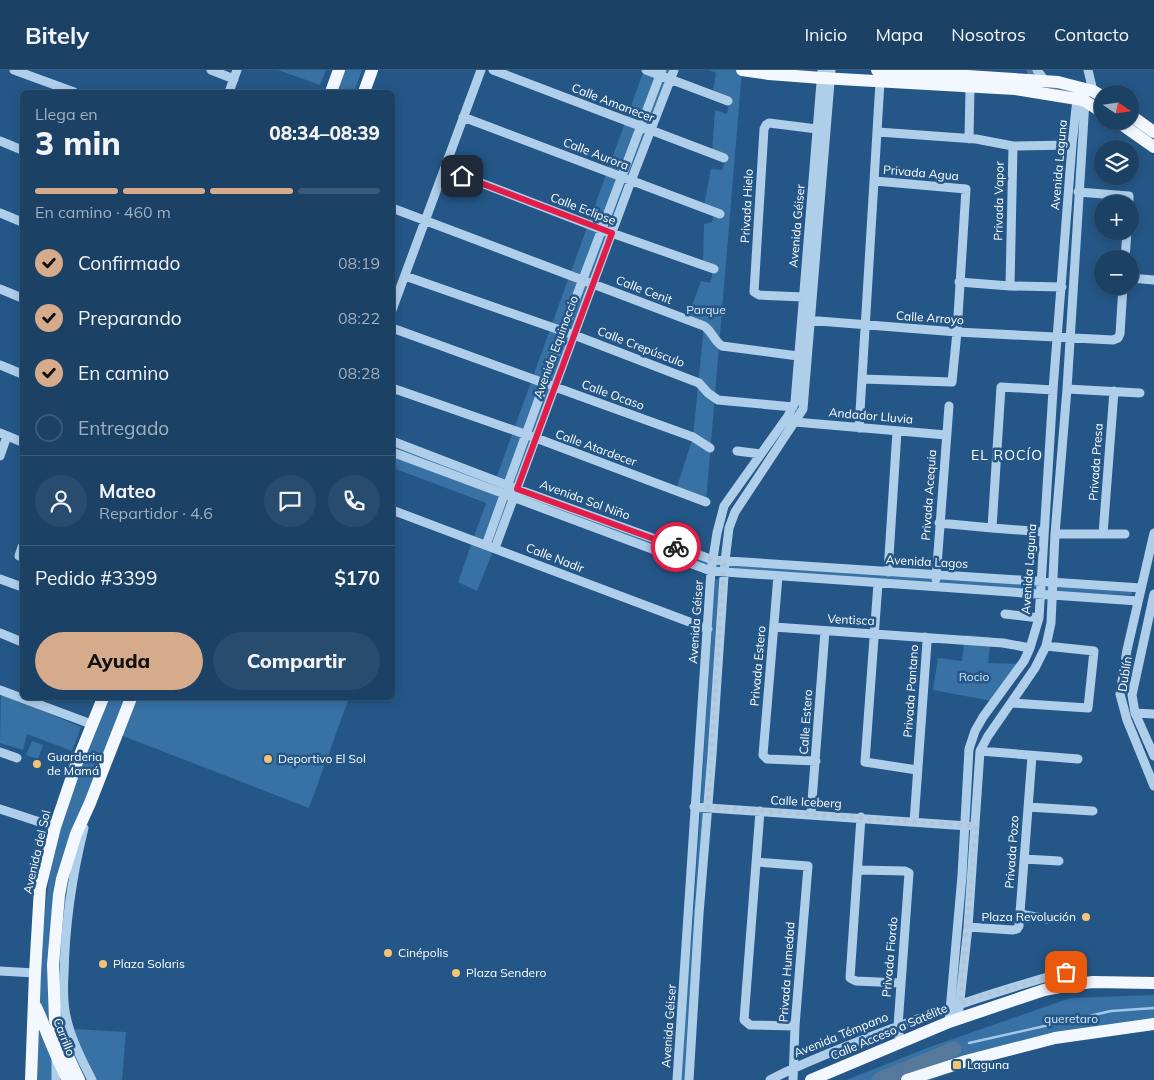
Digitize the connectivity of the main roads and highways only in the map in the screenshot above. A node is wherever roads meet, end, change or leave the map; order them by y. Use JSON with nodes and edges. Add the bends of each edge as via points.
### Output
{"nodes":[{"id":1,"x":339,"y":70,"type":"edge"},
{"id":2,"x":372,"y":70,"type":"edge"},
{"id":3,"x":742,"y":70,"type":"edge"},
{"id":4,"x":769,"y":72,"type":"edge"},
{"id":5,"x":826,"y":74,"type":"edge"},
{"id":6,"x":1026,"y":75,"type":"edge"},
{"id":7,"x":878,"y":76,"type":"edge"},
{"id":8,"x":969,"y":78,"type":"edge"},
{"id":9,"x":332,"y":90,"type":"edge"},
{"id":10,"x":365,"y":90,"type":"edge"},
{"id":11,"x":1094,"y":92,"type":"edge"},
{"id":12,"x":1094,"y":107,"type":"edge"},
{"id":13,"x":1139,"y":121,"type":"edge"},
{"id":14,"x":1130,"y":130,"type":"edge"},
{"id":15,"x":1154,"y":132,"type":"edge"},
{"id":16,"x":1154,"y":147,"type":"edge"},
{"id":17,"x":102,"y":700,"type":"edge"},
{"id":18,"x":130,"y":700,"type":"edge"},
{"id":19,"x":1154,"y":983,"type":"edge"},
{"id":20,"x":35,"y":1005,"type":"junction"},
{"id":21,"x":1154,"y":1024,"type":"edge"},
{"id":22,"x":31,"y":1080,"type":"edge"},
{"id":23,"x":68,"y":1080,"type":"edge"},
{"id":24,"x":79,"y":1080,"type":"edge"},
{"id":25,"x":811,"y":1080,"type":"edge"},
{"id":26,"x":907,"y":1080,"type":"edge"}],
"edges":[{"from":1,"to":9,"type":"main road"},
{"from":2,"to":10,"type":"main road"},
{"from":3,"to":4,"type":"main road"},
{"from":4,"to":5,"type":"main road"},
{"from":5,"to":7,"type":"main road"},
{"from":6,"to":8,"type":"main road"},
{"from":6,"to":11,"type":"main road"},
{"from":7,"to":8,"type":"main road"},
{"from":8,"to":12,"type":"main road","via":[[1081,100]]},
{"from":13,"to":15,"type":"main road"},
{"from":14,"to":16,"type":"main road"},
{"from":17,"to":20,"type":"main road","name":"Avenida del Sol","via":[[55,828],[40,888]]},
{"from":18,"to":24,"type":"main road","via":[[71,848],[59,895],[53,965],[55,1020]]},
{"from":19,"to":25,"type":"main road","name":"Calle Acceso a Satélite","via":[[1093,982],[1044,990],[954,1020]]},
{"from":20,"to":22,"type":"main road","name":"Avenida del Sol"},
{"from":20,"to":23,"type":"main road","name":"Carrillo","via":[[56,1059]]},
{"from":21,"to":26,"type":"main road","via":[[1056,1038]]}]}
